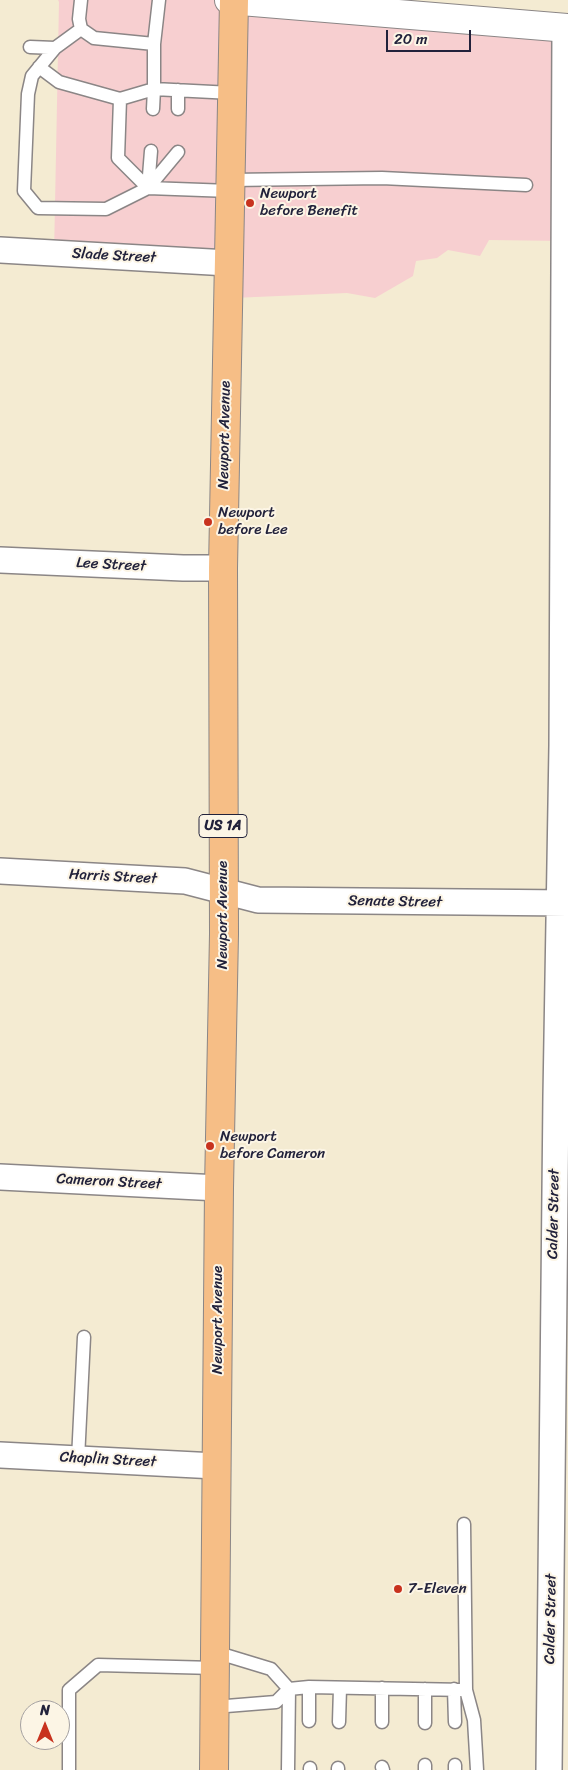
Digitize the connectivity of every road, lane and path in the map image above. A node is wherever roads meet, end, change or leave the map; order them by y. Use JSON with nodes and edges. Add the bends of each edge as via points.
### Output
{"nodes":[{"id":1,"x":81,"y":0,"type":"edge"},
{"id":2,"x":159,"y":0,"type":"edge"},
{"id":3,"x":229,"y":0,"type":"edge"},
{"id":4,"x":234,"y":0,"type":"edge"},
{"id":5,"x":566,"y":28,"type":"edge"},
{"id":6,"x":82,"y":29,"type":"junction"},
{"id":7,"x":154,"y":44,"type":"junction"},
{"id":8,"x":30,"y":47,"type":"dead end"},
{"id":9,"x":55,"y":48,"type":"junction"},
{"id":10,"x":39,"y":67,"type":"junction"},
{"id":11,"x":154,"y":89,"type":"junction"},
{"id":12,"x":178,"y":90,"type":"junction"},
{"id":13,"x":232,"y":93,"type":"junction"},
{"id":14,"x":120,"y":98,"type":"junction"},
{"id":15,"x":153,"y":109,"type":"dead end"},
{"id":16,"x":178,"y":109,"type":"dead end"},
{"id":17,"x":151,"y":151,"type":"dead end"},
{"id":18,"x":178,"y":152,"type":"dead end"},
{"id":19,"x":230,"y":185,"type":"junction"},
{"id":20,"x":526,"y":185,"type":"dead end"},
{"id":21,"x":148,"y":188,"type":"junction"},
{"id":22,"x":0,"y":250,"type":"edge"},
{"id":23,"x":228,"y":263,"type":"junction"},
{"id":24,"x":0,"y":560,"type":"edge"},
{"id":25,"x":223,"y":568,"type":"junction"},
{"id":26,"x":0,"y":871,"type":"edge"},
{"id":27,"x":224,"y":892,"type":"junction"},
{"id":28,"x":564,"y":903,"type":"edge"},
{"id":29,"x":0,"y":1177,"type":"edge"},
{"id":30,"x":219,"y":1188,"type":"junction"},
{"id":31,"x":84,"y":1337,"type":"dead end"},
{"id":32,"x":0,"y":1455,"type":"edge"},
{"id":33,"x":78,"y":1459,"type":"junction"},
{"id":34,"x":216,"y":1466,"type":"junction"},
{"id":35,"x":464,"y":1524,"type":"dead end"},
{"id":36,"x":215,"y":1660,"type":"junction"},
{"id":37,"x":309,"y":1687,"type":"junction"},
{"id":38,"x":340,"y":1688,"type":"junction"},
{"id":39,"x":382,"y":1688,"type":"junction"},
{"id":40,"x":289,"y":1689,"type":"junction"},
{"id":41,"x":425,"y":1689,"type":"junction"},
{"id":42,"x":460,"y":1689,"type":"junction"},
{"id":43,"x":214,"y":1708,"type":"junction"},
{"id":44,"x":309,"y":1721,"type":"dead end"},
{"id":45,"x":339,"y":1722,"type":"dead end"},
{"id":46,"x":382,"y":1722,"type":"dead end"},
{"id":47,"x":426,"y":1722,"type":"dead end"},
{"id":48,"x":455,"y":1722,"type":"dead end"},
{"id":49,"x":69,"y":1770,"type":"edge"},
{"id":50,"x":214,"y":1770,"type":"edge"},
{"id":51,"x":288,"y":1770,"type":"edge"},
{"id":52,"x":477,"y":1770,"type":"edge"},
{"id":53,"x":549,"y":1770,"type":"edge"}],
"edges":[{"from":1,"to":6,"type":"lane","via":[[79,19]]},
{"from":2,"to":7,"type":"lane"},
{"from":3,"to":4,"type":"street"},
{"from":4,"to":5,"type":"street"},
{"from":4,"to":13,"type":"main road","name":"Newport Avenue","number":"US 1A"},
{"from":5,"to":28,"type":"street","name":"Calder Street"},
{"from":6,"to":7,"type":"lane","via":[[94,38]]},
{"from":6,"to":9,"type":"lane"},
{"from":7,"to":11,"type":"lane"},
{"from":8,"to":9,"type":"lane"},
{"from":9,"to":10,"type":"lane"},
{"from":10,"to":14,"type":"lane","via":[[59,82]]},
{"from":10,"to":21,"type":"lane","via":[[32,76],[28,94],[24,192],[38,208],[106,209]]},
{"from":11,"to":12,"type":"lane"},
{"from":11,"to":14,"type":"lane"},
{"from":11,"to":15,"type":"lane"},
{"from":12,"to":13,"type":"lane"},
{"from":12,"to":16,"type":"lane"},
{"from":13,"to":19,"type":"main road","name":"Newport Avenue","number":"US 1A"},
{"from":14,"to":21,"type":"lane","via":[[118,158]]},
{"from":17,"to":21,"type":"lane"},
{"from":18,"to":21,"type":"lane"},
{"from":19,"to":20,"type":"lane","via":[[382,178]]},
{"from":19,"to":21,"type":"lane"},
{"from":19,"to":23,"type":"main road","name":"Newport Avenue","number":"US 1A"},
{"from":22,"to":23,"type":"street","name":"Slade Street"},
{"from":23,"to":25,"type":"main road","name":"Newport Avenue","number":"US 1A"},
{"from":24,"to":25,"type":"street","name":"Lee Street"},
{"from":25,"to":27,"type":"main road","name":"Newport Avenue","number":"US 1A"},
{"from":26,"to":27,"type":"street","name":"Harris Street","via":[[185,881]]},
{"from":27,"to":28,"type":"street","name":"Senate Street","via":[[258,900]]},
{"from":27,"to":30,"type":"main road","name":"Newport Avenue","number":"US 1A"},
{"from":28,"to":53,"type":"street","name":"Calder Street","via":[[555,1106]]},
{"from":29,"to":30,"type":"street","name":"Cameron Street"},
{"from":30,"to":34,"type":"main road","name":"Newport Avenue","number":"US 1A"},
{"from":31,"to":33,"type":"lane"},
{"from":32,"to":33,"type":"street","name":"Chaplin Street"},
{"from":33,"to":34,"type":"street","name":"Chaplin Street"},
{"from":34,"to":36,"type":"main road","name":"Newport Avenue","number":"US 1A"},
{"from":35,"to":42,"type":"lane"},
{"from":36,"to":40,"type":"lane","via":[[272,1669]]},
{"from":36,"to":43,"type":"main road","name":"Newport Avenue","number":"US 1A"},
{"from":36,"to":49,"type":"lane","via":[[98,1666],[69,1690]]},
{"from":37,"to":38,"type":"lane"},
{"from":37,"to":40,"type":"lane"},
{"from":37,"to":44,"type":"lane"},
{"from":38,"to":39,"type":"lane"},
{"from":38,"to":45,"type":"lane"},
{"from":39,"to":41,"type":"lane"},
{"from":39,"to":46,"type":"lane"},
{"from":40,"to":43,"type":"lane","via":[[276,1702]]},
{"from":40,"to":51,"type":"lane"},
{"from":41,"to":42,"type":"lane"},
{"from":41,"to":47,"type":"lane"},
{"from":42,"to":48,"type":"lane"},
{"from":42,"to":52,"type":"lane","via":[[474,1720]]},
{"from":43,"to":50,"type":"main road","name":"Newport Avenue","number":"US 1A"}]}
